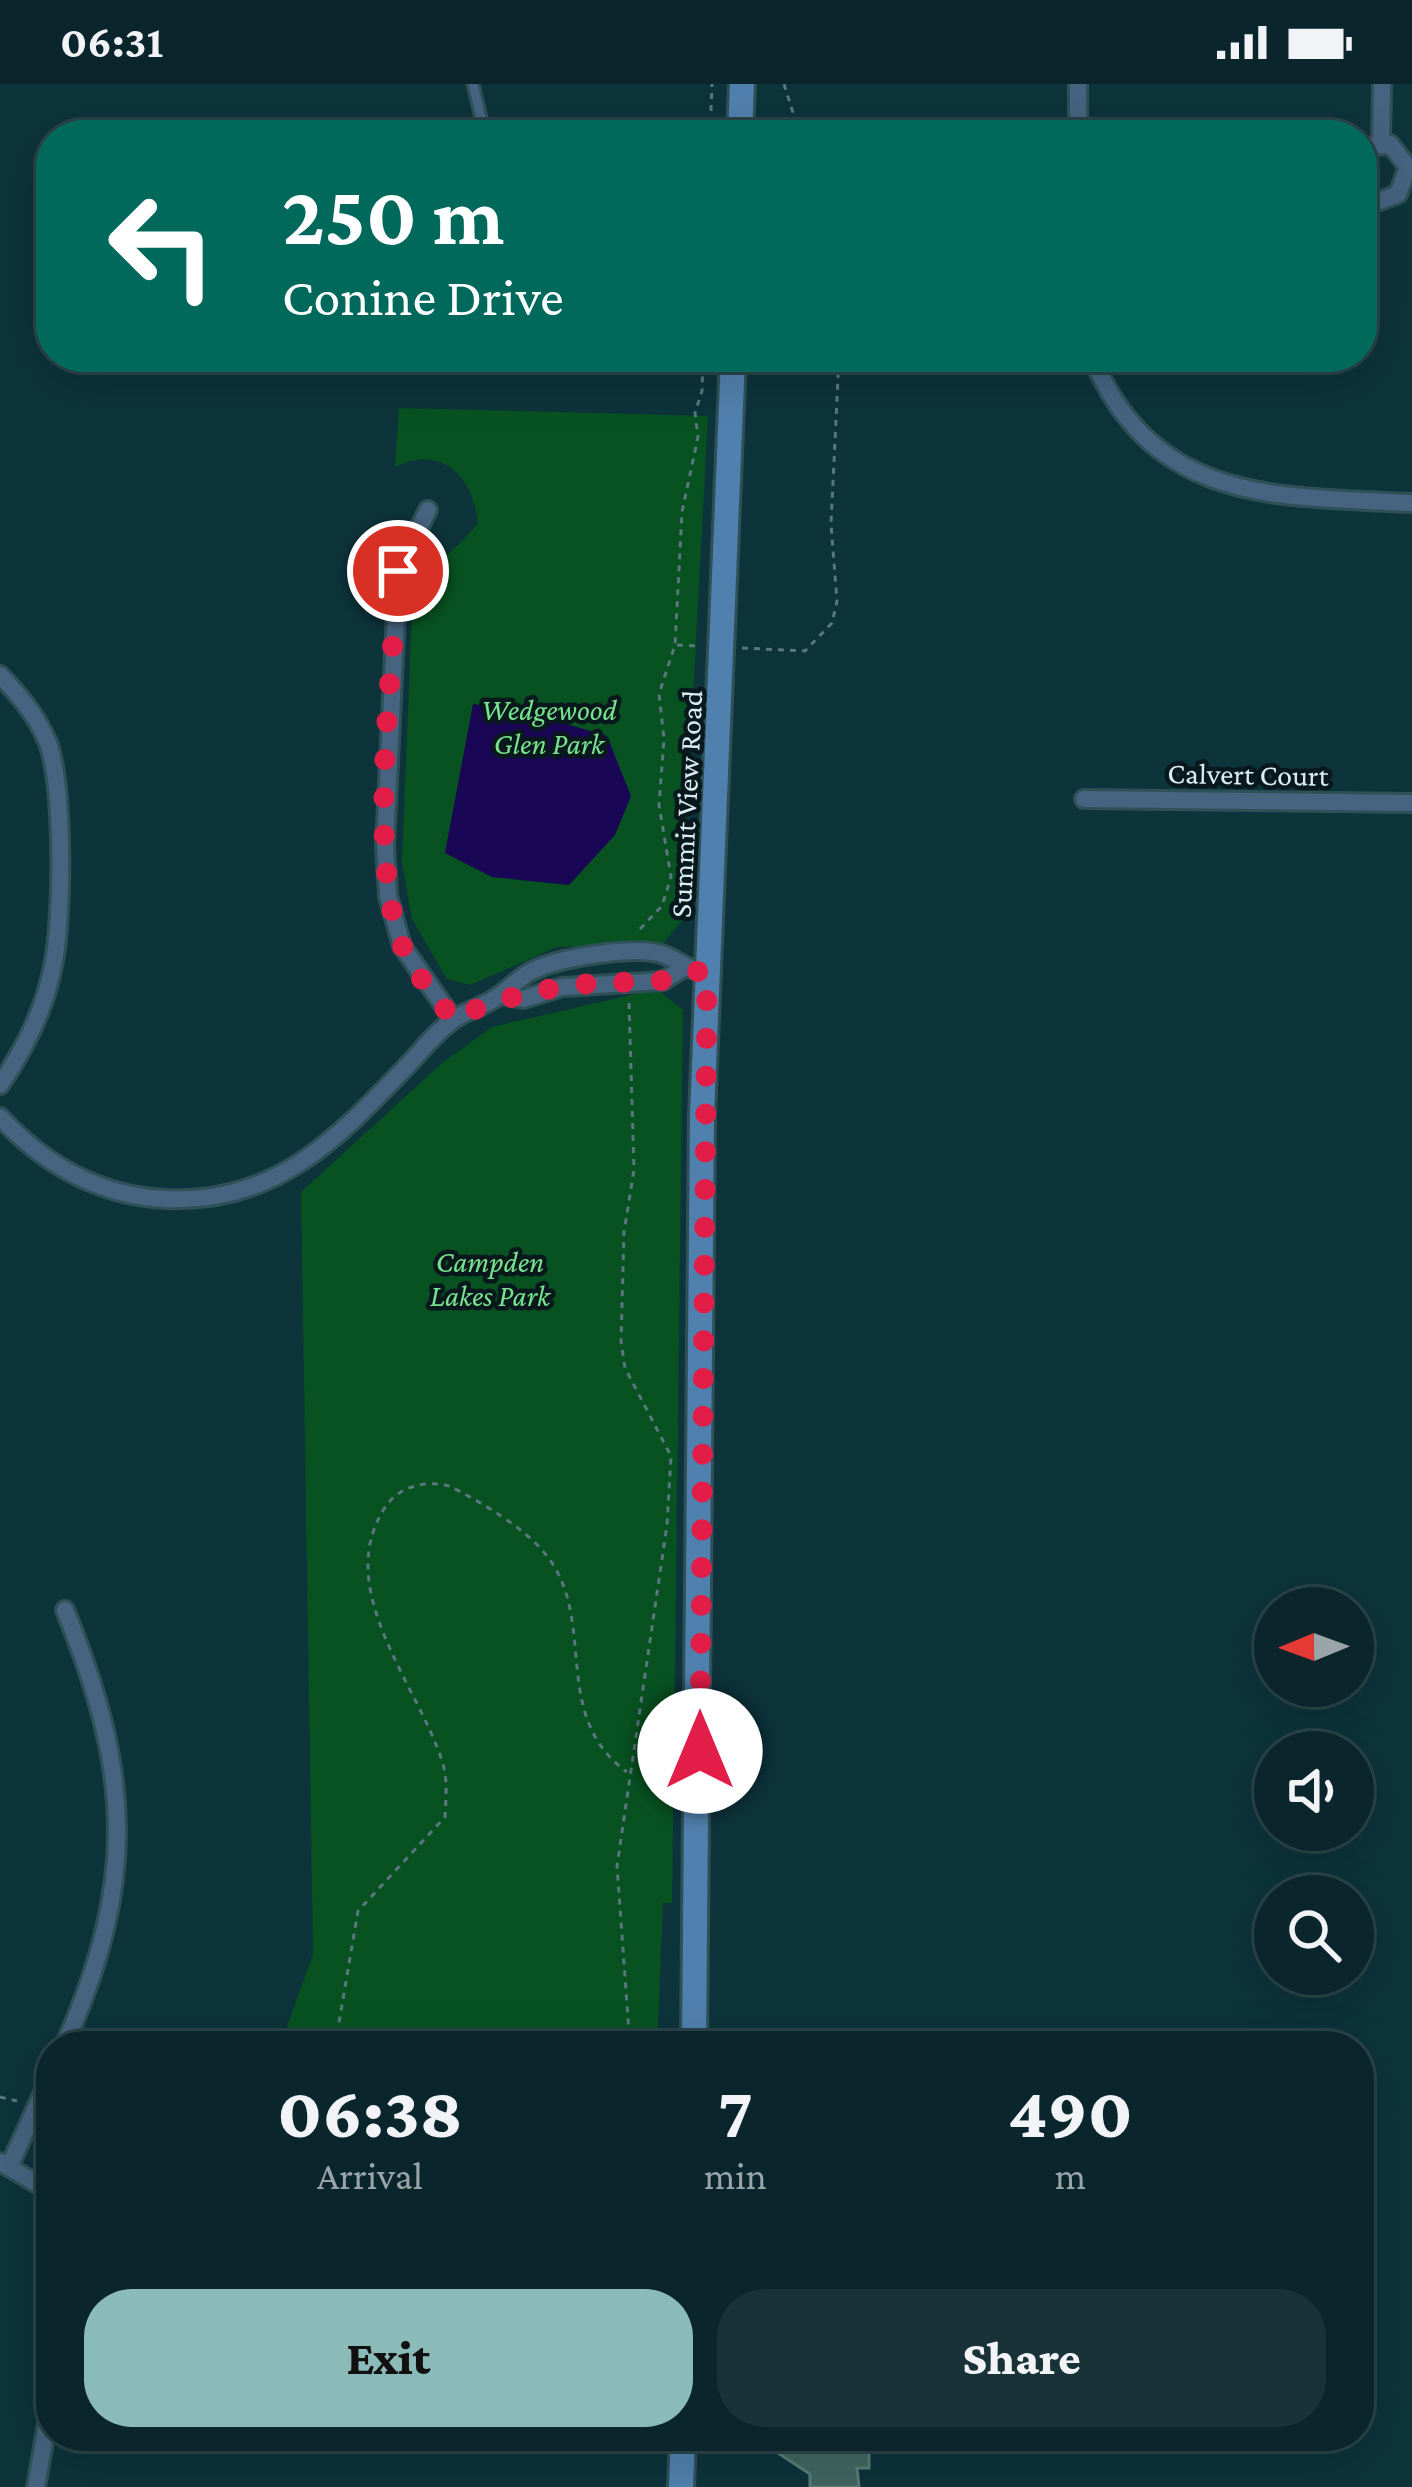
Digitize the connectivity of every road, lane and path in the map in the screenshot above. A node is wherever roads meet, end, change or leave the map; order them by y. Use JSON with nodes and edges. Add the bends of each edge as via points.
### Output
{"nodes":[{"id":1,"x":472,"y":84,"type":"edge"},
{"id":2,"x":712,"y":84,"type":"edge"},
{"id":3,"x":742,"y":84,"type":"edge"},
{"id":4,"x":784,"y":84,"type":"edge"},
{"id":5,"x":1078,"y":84,"type":"edge"},
{"id":6,"x":1382,"y":84,"type":"edge"},
{"id":7,"x":480,"y":120,"type":"edge"},
{"id":8,"x":711,"y":120,"type":"edge"},
{"id":9,"x":741,"y":120,"type":"edge"},
{"id":10,"x":795,"y":120,"type":"edge"},
{"id":11,"x":1078,"y":120,"type":"edge"},
{"id":12,"x":1381,"y":142,"type":"junction"},
{"id":13,"x":1377,"y":143,"type":"edge"},
{"id":14,"x":1377,"y":197,"type":"edge"},
{"id":15,"x":703,"y":372,"type":"edge"},
{"id":16,"x":733,"y":372,"type":"edge"},
{"id":17,"x":837,"y":372,"type":"edge"},
{"id":18,"x":1101,"y":372,"type":"edge"},
{"id":19,"x":1412,"y":503,"type":"edge"},
{"id":20,"x":428,"y":510,"type":"dead end"},
{"id":21,"x":675,"y":645,"type":"junction"},
{"id":22,"x":704,"y":647,"type":"dead end"},
{"id":23,"x":742,"y":648,"type":"dead end"},
{"id":24,"x":0,"y":675,"type":"edge"},
{"id":25,"x":1084,"y":799,"type":"dead end"},
{"id":26,"x":1412,"y":803,"type":"edge"},
{"id":27,"x":633,"y":952,"type":"junction"},
{"id":28,"x":695,"y":971,"type":"junction"},
{"id":29,"x":630,"y":982,"type":"junction"},
{"id":30,"x":501,"y":995,"type":"junction"},
{"id":31,"x":453,"y":1019,"type":"junction"},
{"id":32,"x":0,"y":1085,"type":"edge"},
{"id":33,"x":0,"y":1117,"type":"edge"},
{"id":34,"x":65,"y":1610,"type":"dead end"},
{"id":35,"x":628,"y":1773,"type":"junction"},
{"id":36,"x":69,"y":2031,"type":"edge"},
{"id":37,"x":338,"y":2031,"type":"edge"},
{"id":38,"x":629,"y":2031,"type":"edge"},
{"id":39,"x":694,"y":2031,"type":"edge"},
{"id":40,"x":36,"y":2104,"type":"edge"},
{"id":41,"x":4,"y":2165,"type":"edge"},
{"id":42,"x":36,"y":2183,"type":"edge"},
{"id":43,"x":42,"y":2451,"type":"edge"},
{"id":44,"x":682,"y":2451,"type":"edge"},
{"id":45,"x":36,"y":2487,"type":"edge"},
{"id":46,"x":681,"y":2487,"type":"edge"}],
"edges":[{"from":1,"to":7,"type":"lane"},
{"from":2,"to":8,"type":"path"},
{"from":3,"to":9,"type":"street"},
{"from":4,"to":10,"type":"path"},
{"from":5,"to":11,"type":"street"},
{"from":6,"to":12,"type":"street"},
{"from":12,"to":13,"type":"street"},
{"from":12,"to":14,"type":"street","via":[[1405,157],[1405,186],[1390,199]]},
{"from":15,"to":21,"type":"path","via":[[682,512]]},
{"from":16,"to":28,"type":"street","name":"Summit View Road"},
{"from":17,"to":23,"type":"path","via":[[832,623],[805,651]]},
{"from":18,"to":19,"type":"street","via":[[1131,420],[1166,454],[1231,489]]},
{"from":20,"to":31,"type":"street","via":[[398,571],[385,846],[402,946]]},
{"from":21,"to":22,"type":"path"},
{"from":21,"to":27,"type":"path","via":[[659,694],[658,785],[671,877]]},
{"from":24,"to":32,"type":"street","via":[[28,703],[49,746],[58,806],[53,965],[32,1030]]},
{"from":25,"to":26,"type":"street","name":"Calvert Court"},
{"from":27,"to":28,"type":"street","via":[[667,955]]},
{"from":27,"to":30,"type":"street","via":[[544,966]]},
{"from":28,"to":29,"type":"street"},
{"from":28,"to":39,"type":"street","name":"Summit View Road"},
{"from":29,"to":30,"type":"street"},
{"from":29,"to":35,"type":"path","via":[[634,1170],[622,1342],[625,1368],[671,1456]]},
{"from":30,"to":31,"type":"street"},
{"from":31,"to":33,"type":"street","via":[[333,1143],[286,1175],[232,1196],[139,1198],[84,1182],[33,1153]]},
{"from":34,"to":36,"type":"street","via":[[110,1739],[118,1814],[108,1925]]},
{"from":35,"to":37,"type":"path","via":[[600,1752],[583,1720],[569,1611],[542,1550],[449,1486],[406,1488],[389,1500],[374,1525],[369,1580],[444,1765],[445,1816],[358,1912]]},
{"from":35,"to":38,"type":"path","via":[[616,1867]]},
{"from":40,"to":41,"type":"street"},
{"from":41,"to":42,"type":"street"},
{"from":43,"to":45,"type":"street"},
{"from":44,"to":46,"type":"street"}]}
